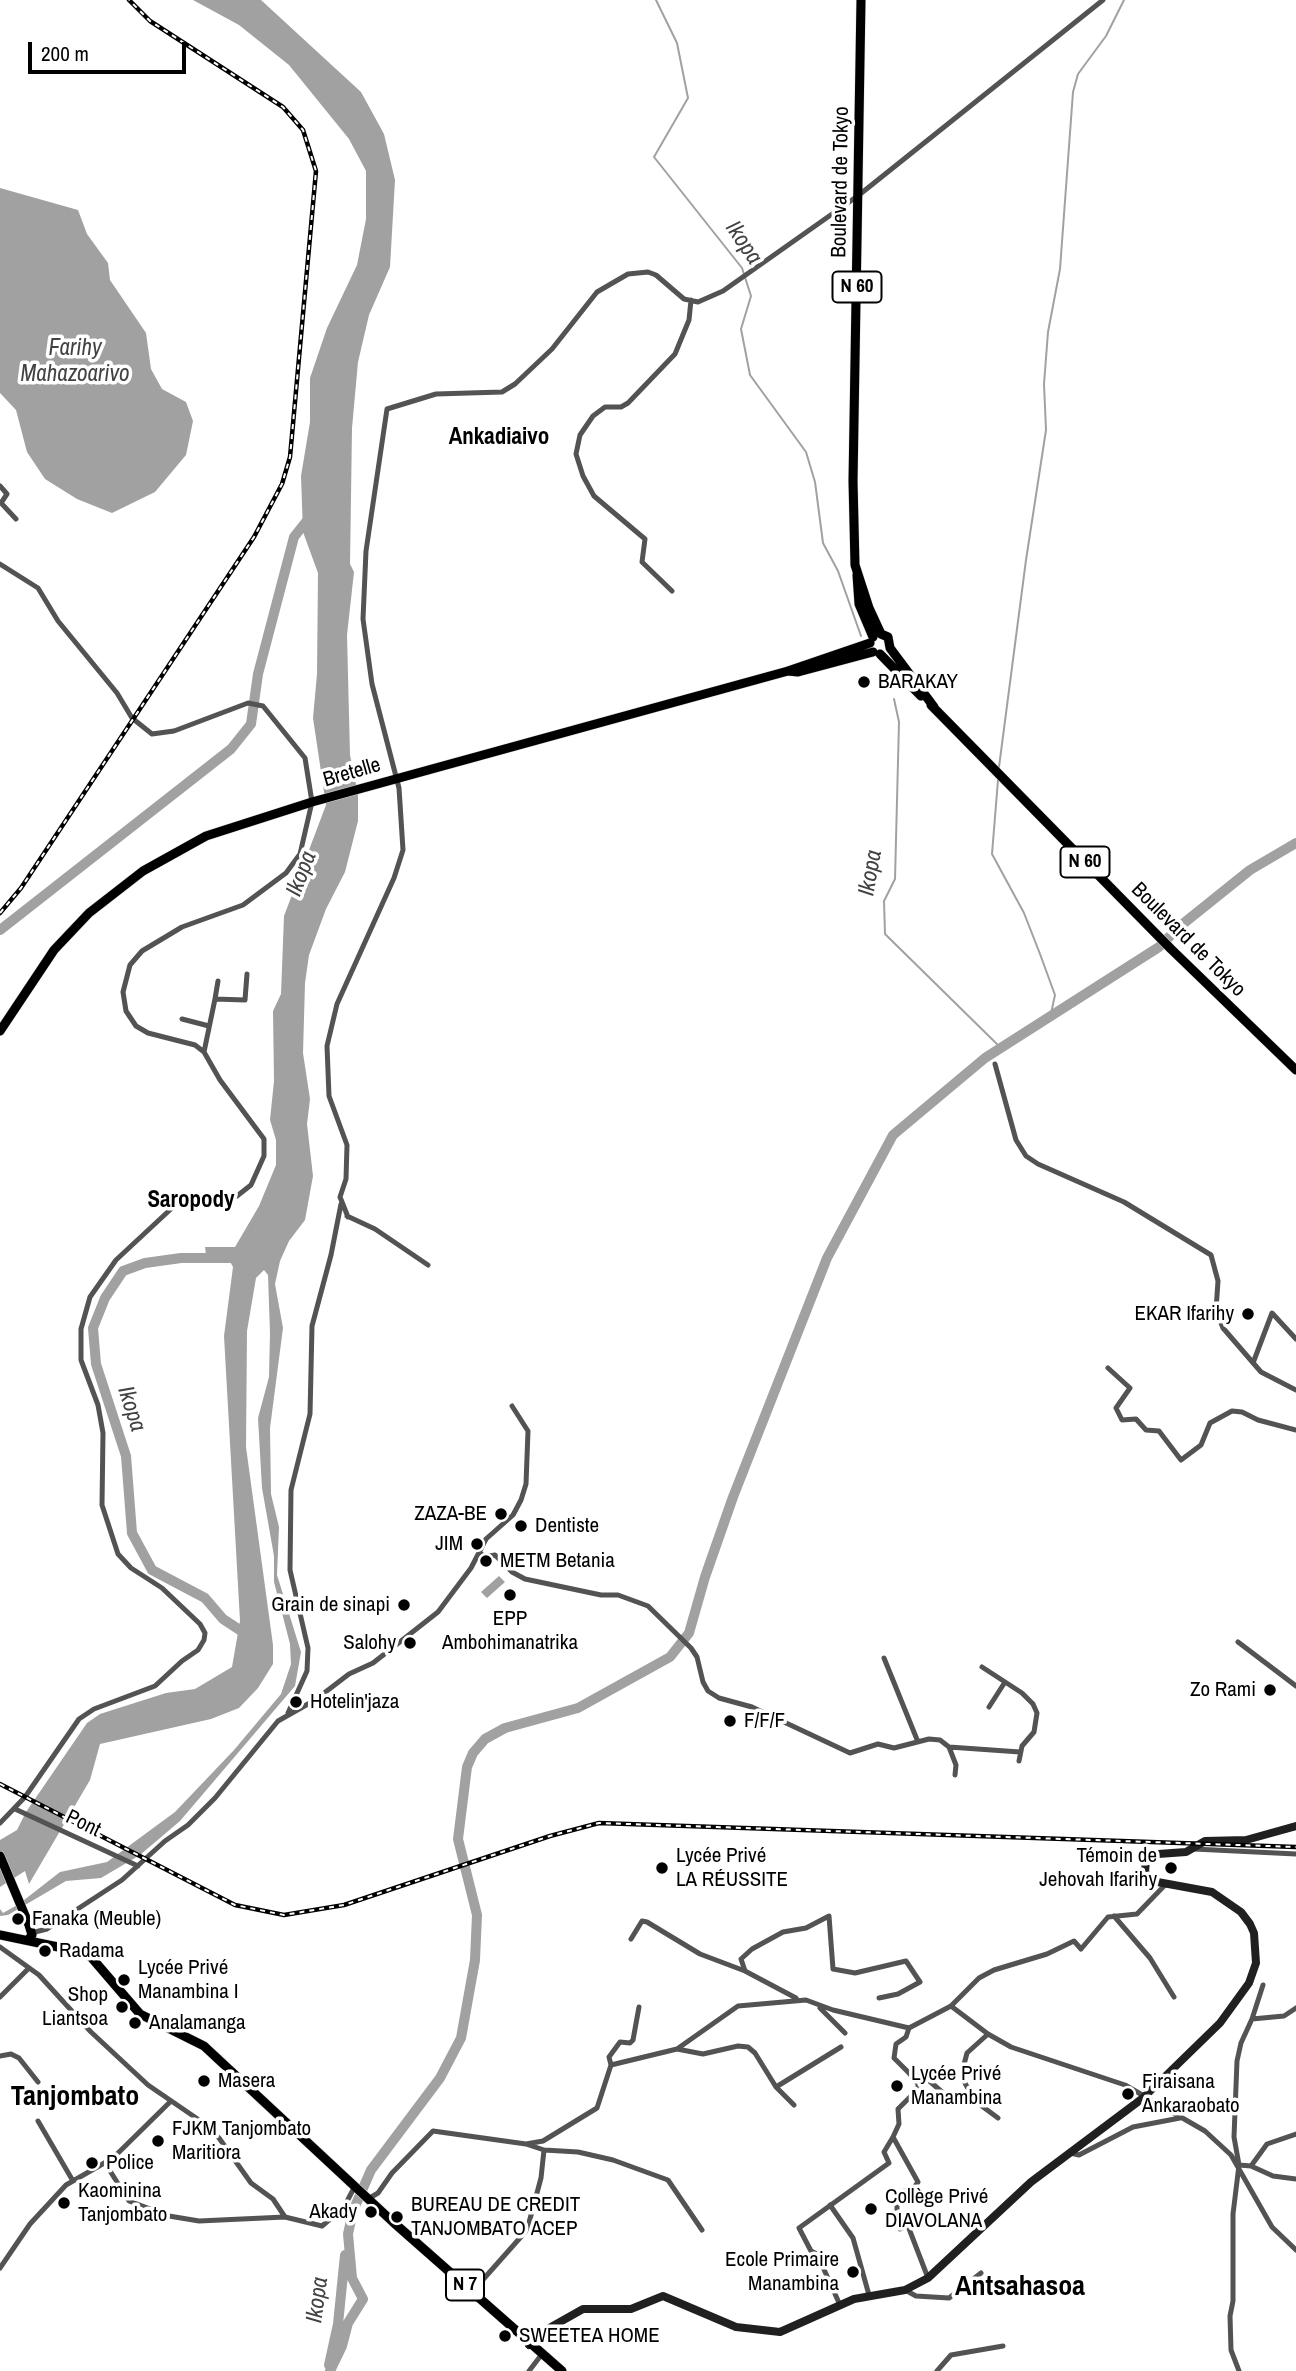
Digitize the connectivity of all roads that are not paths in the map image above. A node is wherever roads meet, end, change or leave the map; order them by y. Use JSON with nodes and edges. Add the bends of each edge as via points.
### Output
{"nodes":[{"id":1,"x":861,"y":0,"type":"edge"},
{"id":2,"x":1103,"y":0,"type":"edge"},
{"id":3,"x":859,"y":195,"type":"junction"},
{"id":4,"x":691,"y":300,"type":"junction"},
{"id":5,"x":0,"y":486,"type":"edge"},
{"id":6,"x":16,"y":519,"type":"dead end"},
{"id":7,"x":0,"y":564,"type":"edge"},
{"id":8,"x":672,"y":591,"type":"dead end"},
{"id":9,"x":875,"y":644,"type":"junction"},
{"id":10,"x":890,"y":648,"type":"junction"},
{"id":11,"x":934,"y":707,"type":"junction"},
{"id":12,"x":393,"y":779,"type":"junction"},
{"id":13,"x":315,"y":802,"type":"junction"},
{"id":14,"x":247,"y":974,"type":"dead end"},
{"id":15,"x":218,"y":981,"type":"dead end"},
{"id":16,"x":215,"y":999,"type":"junction"},
{"id":17,"x":182,"y":1019,"type":"dead end"},
{"id":18,"x":209,"y":1027,"type":"junction"},
{"id":19,"x":0,"y":1031,"type":"edge"},
{"id":20,"x":204,"y":1052,"type":"junction"},
{"id":21,"x":995,"y":1064,"type":"dead end"},
{"id":22,"x":1296,"y":1070,"type":"edge"},
{"id":23,"x":348,"y":1217,"type":"junction"},
{"id":24,"x":428,"y":1265,"type":"dead end"},
{"id":25,"x":1296,"y":1339,"type":"edge"},
{"id":26,"x":1253,"y":1363,"type":"junction"},
{"id":27,"x":1108,"y":1368,"type":"dead end"},
{"id":28,"x":1296,"y":1390,"type":"edge"},
{"id":29,"x":512,"y":1406,"type":"dead end"},
{"id":30,"x":1296,"y":1430,"type":"edge"},
{"id":31,"x":480,"y":1553,"type":"junction"},
{"id":32,"x":1238,"y":1642,"type":"dead end"},
{"id":33,"x":884,"y":1658,"type":"dead end"},
{"id":34,"x":982,"y":1667,"type":"dead end"},
{"id":35,"x":1005,"y":1682,"type":"junction"},
{"id":36,"x":1296,"y":1686,"type":"edge"},
{"id":37,"x":296,"y":1697,"type":"junction"},
{"id":38,"x":304,"y":1706,"type":"junction"},
{"id":39,"x":989,"y":1707,"type":"dead end"},
{"id":40,"x":288,"y":1714,"type":"junction"},
{"id":41,"x":918,"y":1742,"type":"junction"},
{"id":42,"x":949,"y":1748,"type":"junction"},
{"id":43,"x":1020,"y":1752,"type":"junction"},
{"id":44,"x":1019,"y":1761,"type":"dead end"},
{"id":45,"x":955,"y":1775,"type":"dead end"},
{"id":46,"x":15,"y":1809,"type":"junction"},
{"id":47,"x":0,"y":1823,"type":"edge"},
{"id":48,"x":1296,"y":1826,"type":"edge"},
{"id":49,"x":1192,"y":1849,"type":"junction"},
{"id":50,"x":1296,"y":1854,"type":"edge"},
{"id":51,"x":0,"y":1856,"type":"edge"},
{"id":52,"x":138,"y":1866,"type":"junction"},
{"id":53,"x":1165,"y":1885,"type":"junction"},
{"id":54,"x":1112,"y":1915,"type":"junction"},
{"id":55,"x":0,"y":1935,"type":"edge"},
{"id":56,"x":29,"y":1936,"type":"junction"},
{"id":57,"x":631,"y":1939,"type":"dead end"},
{"id":58,"x":0,"y":1947,"type":"edge"},
{"id":59,"x":29,"y":1968,"type":"junction"},
{"id":60,"x":745,"y":1971,"type":"junction"},
{"id":61,"x":1263,"y":1985,"type":"dead end"},
{"id":62,"x":0,"y":1997,"type":"edge"},
{"id":63,"x":1174,"y":1997,"type":"dead end"},
{"id":64,"x":879,"y":1998,"type":"dead end"},
{"id":65,"x":806,"y":2000,"type":"junction"},
{"id":66,"x":819,"y":2006,"type":"junction"},
{"id":67,"x":951,"y":2006,"type":"junction"},
{"id":68,"x":639,"y":2007,"type":"dead end"},
{"id":69,"x":1296,"y":2008,"type":"edge"},
{"id":70,"x":1252,"y":2019,"type":"junction"},
{"id":71,"x":909,"y":2028,"type":"junction"},
{"id":72,"x":845,"y":2033,"type":"dead end"},
{"id":73,"x":988,"y":2034,"type":"junction"},
{"id":74,"x":841,"y":2047,"type":"dead end"},
{"id":75,"x":677,"y":2049,"type":"junction"},
{"id":76,"x":0,"y":2056,"type":"edge"},
{"id":77,"x":611,"y":2064,"type":"junction"},
{"id":78,"x":908,"y":2072,"type":"junction"},
{"id":79,"x":38,"y":2082,"type":"dead end"},
{"id":80,"x":776,"y":2087,"type":"junction"},
{"id":81,"x":942,"y":2092,"type":"dead end"},
{"id":82,"x":1143,"y":2098,"type":"junction"},
{"id":83,"x":171,"y":2101,"type":"junction"},
{"id":84,"x":794,"y":2105,"type":"dead end"},
{"id":85,"x":998,"y":2118,"type":"dead end"},
{"id":86,"x":1180,"y":2118,"type":"junction"},
{"id":87,"x":38,"y":2121,"type":"dead end"},
{"id":88,"x":1296,"y":2134,"type":"edge"},
{"id":89,"x":893,"y":2137,"type":"junction"},
{"id":90,"x":526,"y":2144,"type":"junction"},
{"id":91,"x":544,"y":2150,"type":"junction"},
{"id":92,"x":1070,"y":2153,"type":"junction"},
{"id":93,"x":105,"y":2163,"type":"junction"},
{"id":94,"x":1239,"y":2165,"type":"junction"},
{"id":95,"x":1251,"y":2166,"type":"junction"},
{"id":96,"x":1296,"y":2179,"type":"edge"},
{"id":97,"x":73,"y":2181,"type":"junction"},
{"id":98,"x":361,"y":2193,"type":"junction"},
{"id":99,"x":830,"y":2205,"type":"junction"},
{"id":100,"x":285,"y":2217,"type":"junction"},
{"id":101,"x":702,"y":2230,"type":"dead end"},
{"id":102,"x":1296,"y":2250,"type":"edge"},
{"id":103,"x":0,"y":2268,"type":"edge"},
{"id":104,"x":981,"y":2273,"type":"dead end"},
{"id":105,"x":928,"y":2278,"type":"junction"},
{"id":106,"x":905,"y":2290,"type":"junction"},
{"id":107,"x":472,"y":2292,"type":"junction"},
{"id":108,"x":869,"y":2295,"type":"junction"},
{"id":109,"x":840,"y":2305,"type":"junction"},
{"id":110,"x":529,"y":2344,"type":"junction"},
{"id":111,"x":1003,"y":2346,"type":"dead end"},
{"id":112,"x":542,"y":2354,"type":"junction"},
{"id":113,"x":529,"y":2371,"type":"edge"},
{"id":114,"x":562,"y":2371,"type":"edge"},
{"id":115,"x":937,"y":2371,"type":"edge"},
{"id":116,"x":1239,"y":2371,"type":"edge"}],
"edges":[{"from":1,"to":3,"type":"main road","name":"Boulevard de Tokyo","number":"N 60"},
{"from":2,"to":3,"type":"street"},
{"from":3,"to":4,"type":"street","via":[[723,291],[698,302]]},
{"from":3,"to":9,"type":"main road","name":"Boulevard de Tokyo","number":"N 60","via":[[853,481],[859,604]]},
{"from":4,"to":8,"type":"street","via":[[689,320],[674,355],[628,403],[605,407],[593,416],[580,435],[576,454],[594,496],[645,539],[642,562]]},
{"from":4,"to":12,"type":"street","via":[[656,275],[628,274],[597,292],[552,348],[502,392],[436,394],[387,409],[371,512],[363,619]]},
{"from":5,"to":6,"type":"street","via":[[7,494],[1,503]]},
{"from":7,"to":13,"type":"street","via":[[38,589],[132,718],[152,734],[257,704],[305,758]]},
{"from":9,"to":10,"type":"main road","name":"Bretelle"},
{"from":9,"to":10,"type":"main road","via":[[888,637]]},
{"from":9,"to":11,"type":"main road","name":"Boulevard de Tokyo"},
{"from":9,"to":12,"type":"main road","name":"Bretelle","via":[[798,672],[788,671]]},
{"from":10,"to":11,"type":"main road"},
{"from":11,"to":22,"type":"main road","name":"Boulevard de Tokyo","number":"N 60"},
{"from":12,"to":13,"type":"main road","name":"Bretelle"},
{"from":12,"to":23,"type":"street","via":[[403,850],[337,1004],[327,1046],[329,1096],[347,1145],[346,1179],[340,1197]]},
{"from":13,"to":19,"type":"main road","name":"Bretelle","via":[[217,832],[131,880],[89,913],[54,950]]},
{"from":13,"to":20,"type":"street","via":[[300,854],[286,873],[257,898],[182,928],[142,951],[130,965],[123,992],[130,1019],[148,1033],[195,1045]]},
{"from":14,"to":16,"type":"street","via":[[245,1000]]},
{"from":15,"to":16,"type":"street"},
{"from":16,"to":18,"type":"street"},
{"from":17,"to":18,"type":"street"},
{"from":18,"to":20,"type":"street"},
{"from":20,"to":46,"type":"street","via":[[264,1139],[261,1169],[237,1196],[173,1207],[116,1259],[90,1297],[79,1347],[98,1405],[105,1453],[103,1505],[118,1554],[200,1624],[204,1640],[155,1686],[79,1719]]},
{"from":21,"to":26,"type":"street","via":[[1016,1140],[1026,1156],[1124,1202],[1211,1255],[1218,1281],[1218,1320]]},
{"from":23,"to":24,"type":"street","via":[[376,1229]]},
{"from":23,"to":37,"type":"street","via":[[341,1204],[312,1326],[310,1414],[291,1490],[290,1570],[308,1648],[307,1671]]},
{"from":25,"to":26,"type":"street","via":[[1272,1313]]},
{"from":26,"to":28,"type":"street"},
{"from":27,"to":30,"type":"street","via":[[1130,1388],[1116,1408],[1122,1420],[1136,1419],[1146,1430],[1159,1431],[1181,1460],[1201,1445],[1210,1423],[1232,1411]]},
{"from":29,"to":31,"type":"street","via":[[528,1431],[526,1484],[513,1515],[486,1539]]},
{"from":31,"to":38,"type":"street","via":[[426,1623]]},
{"from":31,"to":41,"type":"street","via":[[495,1555],[525,1579],[618,1595],[648,1606],[697,1657],[708,1691],[793,1724],[842,1751]]},
{"from":32,"to":36,"type":"street"},
{"from":33,"to":41,"type":"street"},
{"from":34,"to":35,"type":"street"},
{"from":35,"to":39,"type":"street"},
{"from":35,"to":43,"type":"street","via":[[1033,1704],[1037,1713],[1034,1732]]},
{"from":37,"to":38,"type":"street"},
{"from":37,"to":40,"type":"street"},
{"from":38,"to":40,"type":"street"},
{"from":40,"to":52,"type":"street","via":[[188,1825]]},
{"from":41,"to":42,"type":"street","via":[[940,1740]]},
{"from":42,"to":43,"type":"street"},
{"from":42,"to":45,"type":"street"},
{"from":43,"to":44,"type":"street"},
{"from":46,"to":47,"type":"street"},
{"from":46,"to":52,"type":"street","name":"Pont"},
{"from":48,"to":49,"type":"street","via":[[1246,1839],[1205,1841]]},
{"from":49,"to":50,"type":"street"},
{"from":49,"to":53,"type":"street","via":[[1146,1860],[1144,1872]]},
{"from":51,"to":56,"type":"main road","via":[[27,1920]]},
{"from":52,"to":56,"type":"street","via":[[47,1929]]},
{"from":53,"to":54,"type":"street","via":[[1137,1914]]},
{"from":53,"to":82,"type":"street","via":[[1212,1892],[1241,1912],[1254,1933],[1256,1963],[1235,2007]]},
{"from":54,"to":63,"type":"street","via":[[1150,1958]]},
{"from":54,"to":67,"type":"street","via":[[1082,1949],[1074,1941],[994,1970]]},
{"from":55,"to":56,"type":"main road","number":"N 7"},
{"from":56,"to":98,"type":"main road","number":"N 7","via":[[92,1956],[139,2014],[204,2046]]},
{"from":57,"to":60,"type":"street","via":[[642,1921],[647,1922],[700,1954]]},
{"from":58,"to":59,"type":"street"},
{"from":59,"to":62,"type":"street"},
{"from":59,"to":83,"type":"street","via":[[91,2032]]},
{"from":60,"to":64,"type":"street","via":[[741,1959],[752,1949],[829,1916],[834,1970],[855,1973],[906,1961],[920,1982]]},
{"from":60,"to":65,"type":"street","via":[[791,1997]]},
{"from":61,"to":70,"type":"street"},
{"from":65,"to":66,"type":"street"},
{"from":65,"to":75,"type":"street","via":[[738,2006]]},
{"from":66,"to":71,"type":"street"},
{"from":66,"to":72,"type":"street"},
{"from":67,"to":71,"type":"street"},
{"from":67,"to":73,"type":"street"},
{"from":68,"to":77,"type":"street","via":[[633,2040],[620,2042],[609,2057]]},
{"from":69,"to":70,"type":"street","via":[[1284,2016]]},
{"from":70,"to":94,"type":"street","via":[[1237,2061],[1234,2137]]},
{"from":71,"to":78,"type":"street","via":[[893,2051]]},
{"from":73,"to":82,"type":"street","via":[[1033,2057],[1125,2085]]},
{"from":73,"to":85,"type":"street","via":[[967,2053],[961,2076],[975,2101]]},
{"from":74,"to":80,"type":"street"},
{"from":75,"to":77,"type":"street"},
{"from":75,"to":80,"type":"street","via":[[703,2054],[748,2048]]},
{"from":76,"to":79,"type":"street","via":[[19,2058]]},
{"from":77,"to":90,"type":"street","via":[[597,2108],[543,2141]]},
{"from":78,"to":81,"type":"street","via":[[918,2071]]},
{"from":78,"to":89,"type":"street","via":[[918,2089],[898,2109],[899,2124]]},
{"from":80,"to":84,"type":"street"},
{"from":82,"to":86,"type":"street"},
{"from":82,"to":92,"type":"street"},
{"from":83,"to":93,"type":"street"},
{"from":83,"to":100,"type":"street","via":[[219,2138],[237,2167],[273,2199]]},
{"from":86,"to":92,"type":"street","via":[[1133,2127],[1079,2155]]},
{"from":86,"to":94,"type":"street","via":[[1205,2131]]},
{"from":87,"to":97,"type":"street"},
{"from":88,"to":95,"type":"street","via":[[1267,2144]]},
{"from":89,"to":99,"type":"street","via":[[884,2152],[889,2163]]},
{"from":89,"to":105,"type":"street","via":[[918,2182],[914,2189],[897,2193],[900,2229],[908,2226]]},
{"from":90,"to":91,"type":"street"},
{"from":90,"to":98,"type":"street","via":[[433,2131],[378,2193]]},
{"from":91,"to":101,"type":"street","via":[[613,2160],[668,2180]]},
{"from":91,"to":107,"type":"street","via":[[527,2230]]},
{"from":92,"to":105,"type":"street","via":[[1010,2200]]},
{"from":93,"to":97,"type":"street"},
{"from":93,"to":100,"type":"street","via":[[129,2201],[169,2216],[222,2222]]},
{"from":94,"to":95,"type":"street"},
{"from":94,"to":102,"type":"street","via":[[1272,2227]]},
{"from":94,"to":116,"type":"street","via":[[1230,2316],[1231,2350]]},
{"from":95,"to":96,"type":"street","via":[[1273,2176]]},
{"from":97,"to":103,"type":"street","via":[[36,2217]]},
{"from":98,"to":100,"type":"street","via":[[322,2226]]},
{"from":98,"to":107,"type":"main road","number":"N 7"},
{"from":99,"to":108,"type":"street","via":[[853,2238]]},
{"from":99,"to":109,"type":"street","via":[[799,2228],[811,2252],[817,2254]]},
{"from":104,"to":106,"type":"street","via":[[949,2298],[916,2296]]},
{"from":105,"to":106,"type":"street"},
{"from":106,"to":108,"type":"street"},
{"from":107,"to":110,"type":"main road","number":"N 7"},
{"from":108,"to":109,"type":"street"},
{"from":109,"to":110,"type":"street","via":[[772,2332],[737,2327],[663,2296],[631,2309],[583,2309]]},
{"from":110,"to":112,"type":"main road","number":"N 7"},
{"from":111,"to":115,"type":"street","via":[[951,2355]]},
{"from":112,"to":113,"type":"street"},
{"from":112,"to":114,"type":"main road","number":"N 7"}]}
